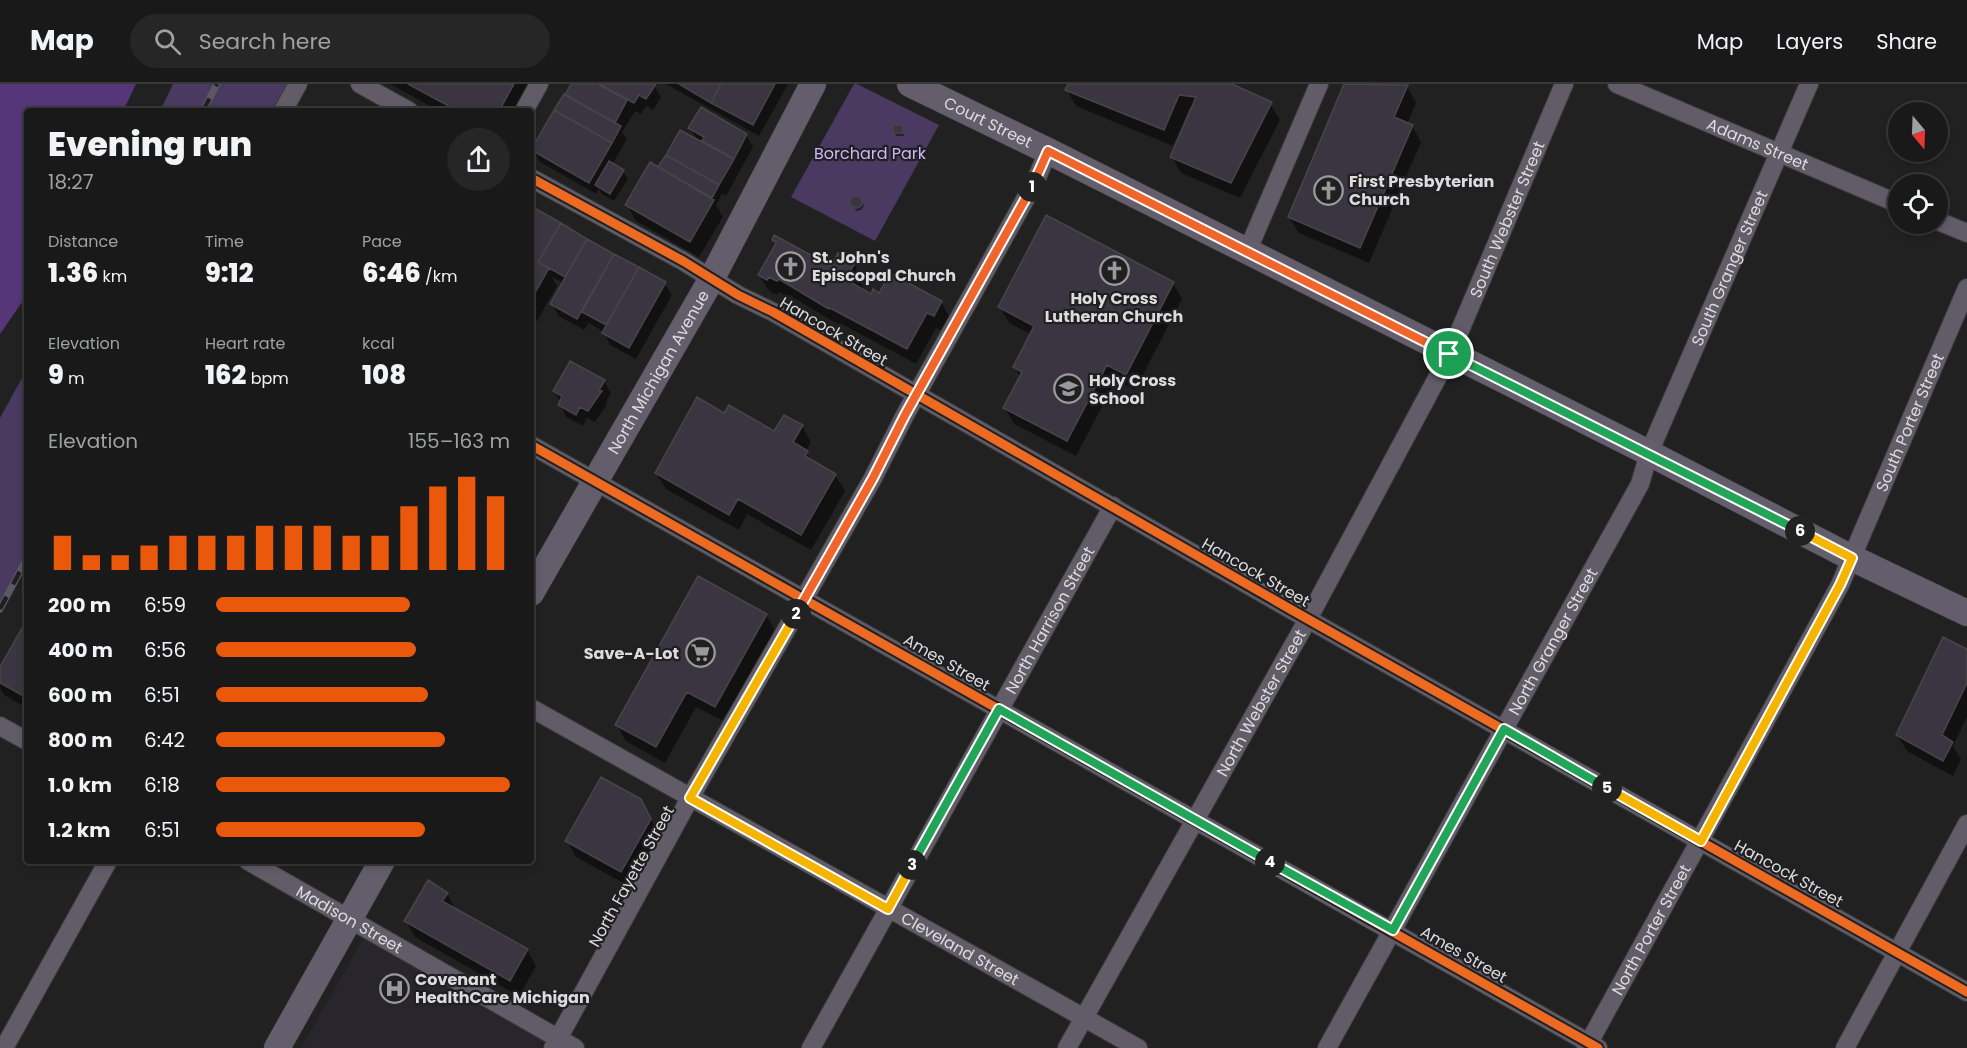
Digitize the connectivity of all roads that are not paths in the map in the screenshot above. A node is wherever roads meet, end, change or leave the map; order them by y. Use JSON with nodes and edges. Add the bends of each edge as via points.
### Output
{"nodes":[{"id":1,"x":298,"y":84,"type":"edge"},
{"id":2,"x":360,"y":84,"type":"edge"},
{"id":3,"x":539,"y":84,"type":"edge"},
{"id":4,"x":813,"y":84,"type":"edge"},
{"id":5,"x":910,"y":84,"type":"edge"},
{"id":6,"x":1319,"y":84,"type":"edge"},
{"id":7,"x":1564,"y":84,"type":"edge"},
{"id":8,"x":1617,"y":84,"type":"edge"},
{"id":9,"x":1809,"y":84,"type":"edge"},
{"id":10,"x":285,"y":108,"type":"edge"},
{"id":11,"x":404,"y":108,"type":"edge"},
{"id":12,"x":526,"y":108,"type":"edge"},
{"id":13,"x":1048,"y":151,"type":"junction"},
{"id":14,"x":1779,"y":153,"type":"junction"},
{"id":15,"x":534,"y":180,"type":"edge"},
{"id":16,"x":1888,"y":199,"type":"edge"},
{"id":17,"x":1948,"y":224,"type":"edge"},
{"id":18,"x":1967,"y":233,"type":"edge"},
{"id":19,"x":1247,"y":252,"type":"junction"},
{"id":20,"x":711,"y":280,"type":"junction"},
{"id":21,"x":1967,"y":288,"type":"edge"},
{"id":22,"x":1449,"y":354,"type":"junction"},
{"id":23,"x":917,"y":396,"type":"junction"},
{"id":24,"x":534,"y":447,"type":"edge"},
{"id":25,"x":1649,"y":453,"type":"junction"},
{"id":26,"x":595,"y":481,"type":"junction"},
{"id":27,"x":1113,"y":506,"type":"junction"},
{"id":28,"x":1852,"y":558,"type":"junction"},
{"id":29,"x":534,"y":588,"type":"edge"},
{"id":30,"x":804,"y":599,"type":"junction"},
{"id":31,"x":1967,"y":614,"type":"edge"},
{"id":32,"x":1308,"y":619,"type":"junction"},
{"id":33,"x":999,"y":709,"type":"junction"},
{"id":34,"x":534,"y":710,"type":"edge"},
{"id":35,"x":0,"y":726,"type":"edge"},
{"id":36,"x":1504,"y":729,"type":"junction"},
{"id":37,"x":24,"y":739,"type":"edge"},
{"id":38,"x":690,"y":798,"type":"junction"},
{"id":39,"x":1196,"y":820,"type":"junction"},
{"id":40,"x":1967,"y":824,"type":"edge"},
{"id":41,"x":1701,"y":841,"type":"junction"},
{"id":42,"x":106,"y":864,"type":"edge"},
{"id":43,"x":253,"y":864,"type":"edge"},
{"id":44,"x":380,"y":864,"type":"edge"},
{"id":45,"x":888,"y":909,"type":"junction"},
{"id":46,"x":351,"y":919,"type":"junction"},
{"id":47,"x":1393,"y":930,"type":"junction"},
{"id":48,"x":1899,"y":953,"type":"junction"},
{"id":49,"x":1967,"y":992,"type":"edge"},
{"id":50,"x":1084,"y":1017,"type":"junction"},
{"id":51,"x":556,"y":1043,"type":"edge"},
{"id":52,"x":1591,"y":1046,"type":"edge"},
{"id":53,"x":4,"y":1048,"type":"edge"},
{"id":54,"x":277,"y":1048,"type":"edge"},
{"id":55,"x":575,"y":1048,"type":"edge"},
{"id":56,"x":811,"y":1048,"type":"edge"},
{"id":57,"x":1067,"y":1048,"type":"edge"},
{"id":58,"x":1138,"y":1048,"type":"edge"},
{"id":59,"x":1327,"y":1048,"type":"edge"},
{"id":60,"x":1845,"y":1048,"type":"edge"}],
"edges":[{"from":1,"to":10,"type":"street"},
{"from":2,"to":11,"type":"street"},
{"from":3,"to":12,"type":"street"},
{"from":4,"to":20,"type":"main road","name":"North Michigan Avenue"},
{"from":5,"to":13,"type":"main road","name":"Court Street"},
{"from":6,"to":19,"type":"street"},
{"from":7,"to":22,"type":"street","name":"South Webster Street"},
{"from":8,"to":14,"type":"street","name":"Adams Street"},
{"from":9,"to":14,"type":"street","name":"South Granger Street"},
{"from":13,"to":19,"type":"main road","name":"Court Street"},
{"from":13,"to":23,"type":"street","name":"North Fayette Street","via":[[1036,180]]},
{"from":14,"to":16,"type":"street","name":"Adams Street"},
{"from":14,"to":25,"type":"street","name":"South Granger Street"},
{"from":15,"to":20,"type":"street","name":"Hancock Street"},
{"from":17,"to":18,"type":"street"},
{"from":19,"to":22,"type":"main road","name":"Court Street"},
{"from":20,"to":23,"type":"street","name":"Hancock Street"},
{"from":20,"to":26,"type":"main road","name":"North Michigan Avenue"},
{"from":21,"to":28,"type":"street","name":"South Porter Street"},
{"from":22,"to":25,"type":"main road","name":"Court Street"},
{"from":22,"to":32,"type":"street","name":"North Webster Street"},
{"from":23,"to":27,"type":"street","name":"Hancock Street"},
{"from":23,"to":30,"type":"street","name":"North Fayette Street"},
{"from":24,"to":26,"type":"street","name":"Ames Street"},
{"from":25,"to":28,"type":"main road","name":"Court Street"},
{"from":25,"to":36,"type":"street","name":"North Granger Street","via":[[1640,484]]},
{"from":26,"to":29,"type":"main road","name":"North Michigan Avenue"},
{"from":26,"to":30,"type":"street","name":"Ames Street"},
{"from":27,"to":32,"type":"street","name":"Hancock Street"},
{"from":27,"to":33,"type":"street","name":"North Harrison Street"},
{"from":28,"to":31,"type":"main road","name":"Court Street"},
{"from":28,"to":41,"type":"street","name":"North Porter Street"},
{"from":30,"to":33,"type":"street","name":"Ames Street"},
{"from":30,"to":38,"type":"street","name":"North Fayette Street"},
{"from":32,"to":36,"type":"street","name":"Hancock Street"},
{"from":32,"to":39,"type":"street","name":"North Webster Street"},
{"from":33,"to":39,"type":"street","name":"Ames Street"},
{"from":33,"to":45,"type":"street","name":"North Harrison Street"},
{"from":34,"to":38,"type":"street","name":"Cleveland Street"},
{"from":35,"to":37,"type":"street"},
{"from":36,"to":41,"type":"street","name":"Hancock Street"},
{"from":36,"to":47,"type":"street","name":"North Granger Street"},
{"from":38,"to":45,"type":"street","name":"Cleveland Street"},
{"from":38,"to":51,"type":"street","name":"North Fayette Street"},
{"from":39,"to":47,"type":"street","name":"Ames Street"},
{"from":39,"to":50,"type":"street","name":"North Webster Street"},
{"from":40,"to":48,"type":"street"},
{"from":41,"to":48,"type":"street","name":"Hancock Street"},
{"from":41,"to":52,"type":"street","name":"North Porter Street"},
{"from":42,"to":53,"type":"street"},
{"from":43,"to":46,"type":"street","name":"Madison Street"},
{"from":44,"to":46,"type":"main road"},
{"from":45,"to":50,"type":"street","name":"Cleveland Street"},
{"from":45,"to":56,"type":"street","name":"North Harrison Street"},
{"from":46,"to":51,"type":"street","name":"Madison Street"},
{"from":46,"to":54,"type":"main road"},
{"from":47,"to":52,"type":"street","name":"Ames Street"},
{"from":47,"to":59,"type":"street","name":"North Granger Street"},
{"from":48,"to":49,"type":"street","name":"Hancock Street"},
{"from":48,"to":60,"type":"street"},
{"from":50,"to":57,"type":"street","name":"North Webster Street"},
{"from":50,"to":58,"type":"street","name":"Cleveland Street"},
{"from":51,"to":55,"type":"street","name":"Madison Street"}]}
